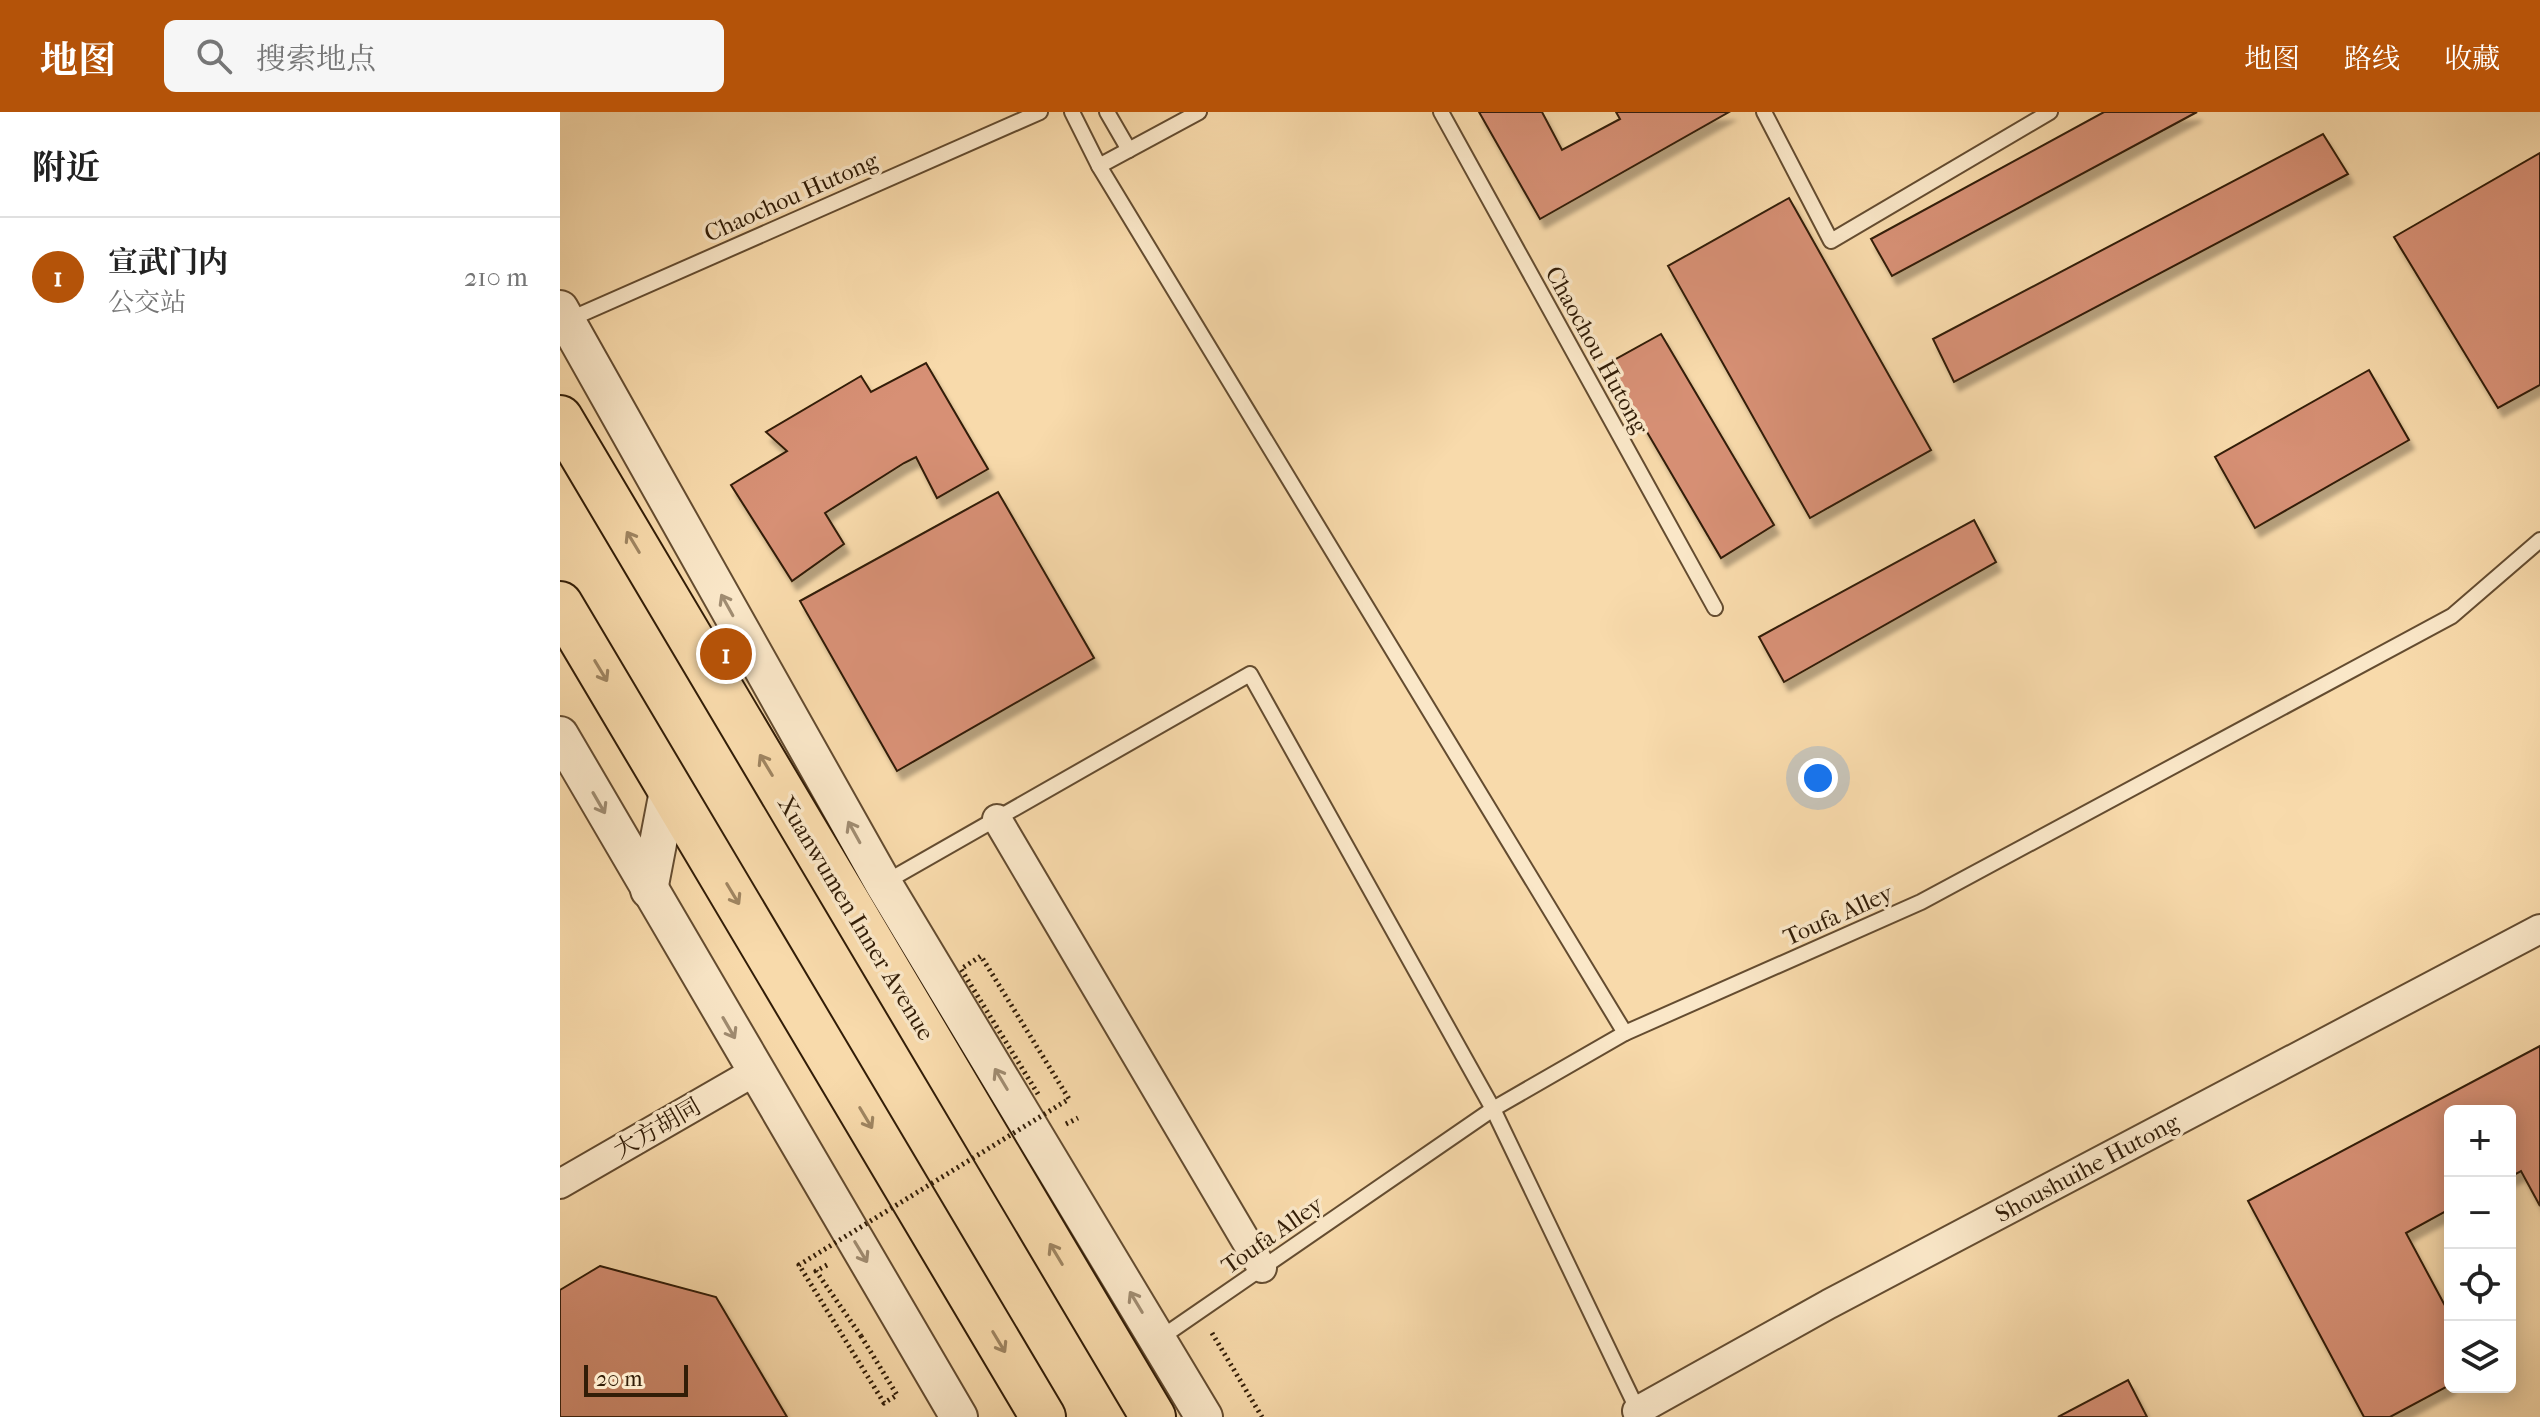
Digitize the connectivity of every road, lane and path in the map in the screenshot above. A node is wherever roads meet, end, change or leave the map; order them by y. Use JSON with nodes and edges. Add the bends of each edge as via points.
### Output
{"nodes":[{"id":1,"x":1040,"y":112,"type":"edge"},
{"id":2,"x":1072,"y":112,"type":"edge"},
{"id":3,"x":1107,"y":112,"type":"edge"},
{"id":4,"x":1199,"y":112,"type":"edge"},
{"id":5,"x":1441,"y":112,"type":"edge"},
{"id":6,"x":1764,"y":112,"type":"edge"},
{"id":7,"x":2050,"y":112,"type":"edge"},
{"id":8,"x":1129,"y":150,"type":"junction"},
{"id":9,"x":1099,"y":166,"type":"junction"},
{"id":10,"x":562,"y":318,"type":"edge"},
{"id":11,"x":560,"y":418,"type":"edge"},
{"id":12,"x":2540,"y":540,"type":"edge"},
{"id":13,"x":560,"y":604,"type":"edge"},
{"id":14,"x":1715,"y":608,"type":"dead end"},
{"id":15,"x":560,"y":735,"type":"edge"},
{"id":16,"x":669,"y":786,"type":"junction"},
{"id":17,"x":997,"y":819,"type":"junction"},
{"id":18,"x":883,"y":883,"type":"junction"},
{"id":19,"x":649,"y":890,"type":"junction"},
{"id":20,"x":2540,"y":929,"type":"edge"},
{"id":21,"x":1625,"y":1033,"type":"junction"},
{"id":22,"x":754,"y":1072,"type":"junction"},
{"id":23,"x":1038,"y":1094,"type":"dead end"},
{"id":24,"x":1493,"y":1109,"type":"junction"},
{"id":25,"x":560,"y":1184,"type":"edge"},
{"id":26,"x":827,"y":1265,"type":"dead end"},
{"id":27,"x":1262,"y":1268,"type":"junction"},
{"id":28,"x":1212,"y":1333,"type":"dead end"},
{"id":29,"x":1159,"y":1339,"type":"junction"},
{"id":30,"x":1639,"y":1414,"type":"edge"},
{"id":31,"x":959,"y":1417,"type":"edge"},
{"id":32,"x":1043,"y":1417,"type":"edge"},
{"id":33,"x":1153,"y":1417,"type":"edge"},
{"id":34,"x":1204,"y":1417,"type":"edge"},
{"id":35,"x":1262,"y":1417,"type":"edge"}],
"edges":[{"from":1,"to":10,"type":"lane","name":"Chaochou Hutong"},
{"from":2,"to":9,"type":"lane"},
{"from":3,"to":8,"type":"lane"},
{"from":4,"to":8,"type":"lane"},
{"from":5,"to":14,"type":"lane","name":"Chaochou Hutong"},
{"from":6,"to":7,"type":"lane","via":[[1831,241]]},
{"from":8,"to":9,"type":"lane"},
{"from":9,"to":21,"type":"lane"},
{"from":18,"to":10,"type":"street","one_way":true},
{"from":33,"to":11,"type":"main road","name":"Xuanwumen Inner Avenue","one_way":true},
{"from":12,"to":21,"type":"lane","name":"Toufa Alley","via":[[2438,624],[1921,902]]},
{"from":13,"to":16,"type":"main road","one_way":true},
{"from":15,"to":19,"type":"street","one_way":true},
{"from":16,"to":19,"type":"street"},
{"from":16,"to":32,"type":"main road","one_way":true},
{"from":17,"to":18,"type":"lane"},
{"from":17,"to":24,"type":"lane","via":[[1250,674]]},
{"from":17,"to":27,"type":"street"},
{"from":29,"to":18,"type":"street","one_way":true},
{"from":19,"to":22,"type":"street","one_way":true},
{"from":20,"to":30,"type":"street","name":"Shoushuihe Hutong","via":[[1843,1297]]},
{"from":21,"to":24,"type":"lane","name":"Toufa Alley"},
{"from":22,"to":25,"type":"street","name":"大方胡同"},
{"from":22,"to":31,"type":"street","one_way":true},
{"from":23,"to":26,"type":"path","bridge":true,"via":[[961,969],[981,956],[1069,1099],[799,1265],[884,1403],[897,1395],[816,1271]]},
{"from":24,"to":27,"type":"lane","name":"Toufa Alley"},
{"from":24,"to":30,"type":"lane"},
{"from":27,"to":29,"type":"lane","name":"Toufa Alley"},
{"from":28,"to":35,"type":"path"},
{"from":29,"to":34,"type":"street"}]}
